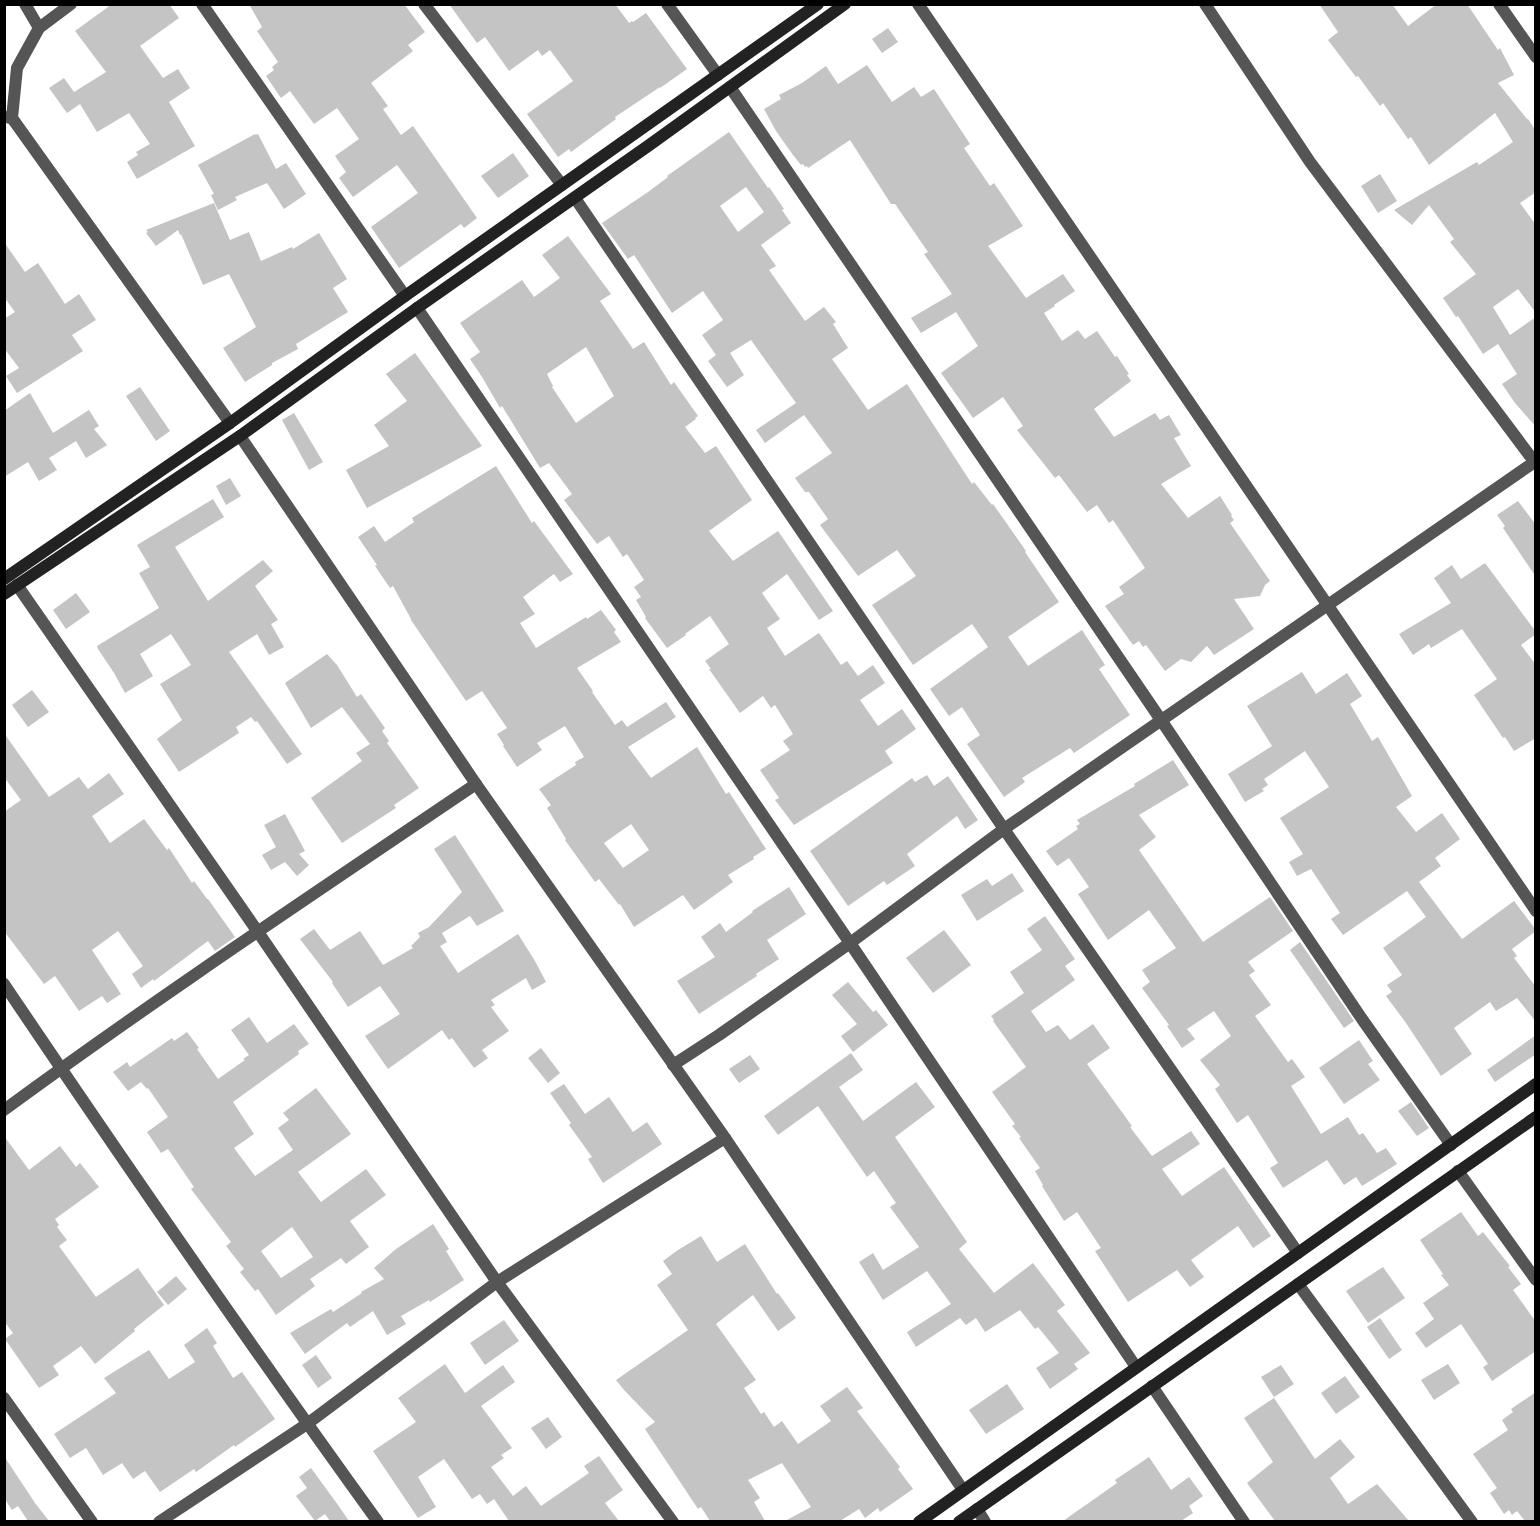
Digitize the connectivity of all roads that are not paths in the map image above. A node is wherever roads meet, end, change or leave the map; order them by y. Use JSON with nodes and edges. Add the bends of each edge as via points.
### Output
{"nodes":[{"id":1,"x":26,"y":4,"type":"edge"},
{"id":2,"x":71,"y":4,"type":"edge"},
{"id":3,"x":202,"y":4,"type":"edge"},
{"id":4,"x":424,"y":4,"type":"edge"},
{"id":5,"x":668,"y":4,"type":"edge"},
{"id":6,"x":818,"y":4,"type":"edge"},
{"id":7,"x":845,"y":4,"type":"edge"},
{"id":8,"x":918,"y":4,"type":"edge"},
{"id":9,"x":1205,"y":4,"type":"edge"},
{"id":10,"x":1499,"y":4,"type":"edge"},
{"id":11,"x":39,"y":27,"type":"junction"},
{"id":12,"x":1536,"y":57,"type":"edge"},
{"id":13,"x":718,"y":75,"type":"junction"},
{"id":14,"x":730,"y":87,"type":"junction"},
{"id":15,"x":8,"y":117,"type":"edge"},
{"id":16,"x":562,"y":185,"type":"junction"},
{"id":17,"x":575,"y":198,"type":"junction"},
{"id":18,"x":405,"y":296,"type":"junction"},
{"id":19,"x":417,"y":308,"type":"junction"},
{"id":20,"x":230,"y":423,"type":"junction"},
{"id":21,"x":240,"y":436,"type":"junction"},
{"id":22,"x":1535,"y":463,"type":"edge"},
{"id":23,"x":4,"y":579,"type":"edge"},
{"id":24,"x":17,"y":585,"type":"junction"},
{"id":25,"x":4,"y":594,"type":"edge"},
{"id":26,"x":1327,"y":605,"type":"junction"},
{"id":27,"x":1161,"y":720,"type":"junction"},
{"id":28,"x":476,"y":784,"type":"junction"},
{"id":29,"x":1004,"y":829,"type":"junction"},
{"id":30,"x":1536,"y":911,"type":"edge"},
{"id":31,"x":258,"y":932,"type":"junction"},
{"id":32,"x":850,"y":943,"type":"junction"},
{"id":33,"x":4,"y":984,"type":"edge"},
{"id":34,"x":673,"y":1065,"type":"junction"},
{"id":35,"x":61,"y":1068,"type":"junction"},
{"id":36,"x":1536,"y":1084,"type":"edge"},
{"id":37,"x":4,"y":1110,"type":"edge"},
{"id":38,"x":1536,"y":1117,"type":"edge"},
{"id":39,"x":725,"y":1138,"type":"junction"},
{"id":40,"x":1451,"y":1145,"type":"junction"},
{"id":41,"x":1458,"y":1171,"type":"junction"},
{"id":42,"x":1298,"y":1253,"type":"junction"},
{"id":43,"x":1536,"y":1280,"type":"edge"},
{"id":44,"x":497,"y":1282,"type":"junction"},
{"id":45,"x":1298,"y":1284,"type":"junction"},
{"id":46,"x":1136,"y":1367,"type":"junction"},
{"id":47,"x":1152,"y":1386,"type":"junction"},
{"id":48,"x":4,"y":1398,"type":"edge"},
{"id":49,"x":308,"y":1424,"type":"junction"},
{"id":50,"x":963,"y":1490,"type":"junction"},
{"id":51,"x":977,"y":1509,"type":"junction"},
{"id":52,"x":92,"y":1521,"type":"edge"},
{"id":53,"x":159,"y":1521,"type":"edge"},
{"id":54,"x":378,"y":1521,"type":"edge"},
{"id":55,"x":673,"y":1521,"type":"edge"},
{"id":56,"x":919,"y":1521,"type":"edge"},
{"id":57,"x":959,"y":1521,"type":"edge"},
{"id":58,"x":986,"y":1521,"type":"edge"},
{"id":59,"x":1244,"y":1521,"type":"edge"},
{"id":60,"x":1472,"y":1521,"type":"edge"}],
"edges":[{"from":1,"to":11,"type":"street"},
{"from":2,"to":11,"type":"street"},
{"from":3,"to":18,"type":"street"},
{"from":4,"to":16,"type":"street"},
{"from":5,"to":13,"type":"street"},
{"from":6,"to":13,"type":"street"},
{"from":7,"to":14,"type":"street"},
{"from":8,"to":26,"type":"street"},
{"from":9,"to":22,"type":"street","via":[[1310,162]]},
{"from":10,"to":12,"type":"street"},
{"from":11,"to":15,"type":"street","via":[[17,68]]},
{"from":13,"to":16,"type":"street"},
{"from":14,"to":17,"type":"street"},
{"from":14,"to":27,"type":"street"},
{"from":15,"to":20,"type":"street"},
{"from":16,"to":18,"type":"street"},
{"from":17,"to":19,"type":"street"},
{"from":17,"to":29,"type":"street"},
{"from":18,"to":20,"type":"street"},
{"from":19,"to":21,"type":"street"},
{"from":19,"to":32,"type":"street"},
{"from":20,"to":23,"type":"street"},
{"from":21,"to":24,"type":"street"},
{"from":21,"to":28,"type":"street"},
{"from":22,"to":26,"type":"street"},
{"from":24,"to":25,"type":"street"},
{"from":24,"to":31,"type":"street"},
{"from":26,"to":27,"type":"street"},
{"from":26,"to":30,"type":"street"},
{"from":27,"to":29,"type":"street"},
{"from":27,"to":40,"type":"street"},
{"from":28,"to":31,"type":"street"},
{"from":28,"to":34,"type":"street"},
{"from":29,"to":32,"type":"street"},
{"from":29,"to":42,"type":"street"},
{"from":31,"to":35,"type":"street"},
{"from":31,"to":44,"type":"street"},
{"from":32,"to":34,"type":"street"},
{"from":32,"to":46,"type":"street"},
{"from":33,"to":35,"type":"street"},
{"from":34,"to":39,"type":"street"},
{"from":35,"to":37,"type":"street"},
{"from":35,"to":49,"type":"street"},
{"from":36,"to":40,"type":"street"},
{"from":38,"to":41,"type":"street"},
{"from":39,"to":44,"type":"street"},
{"from":39,"to":50,"type":"street"},
{"from":40,"to":42,"type":"street"},
{"from":41,"to":43,"type":"street"},
{"from":41,"to":45,"type":"street"},
{"from":42,"to":46,"type":"street"},
{"from":44,"to":49,"type":"street"},
{"from":44,"to":55,"type":"street"},
{"from":45,"to":47,"type":"street"},
{"from":45,"to":60,"type":"street"},
{"from":46,"to":50,"type":"street"},
{"from":47,"to":51,"type":"street"},
{"from":47,"to":59,"type":"street"},
{"from":48,"to":52,"type":"street"},
{"from":49,"to":53,"type":"street"},
{"from":49,"to":54,"type":"street"},
{"from":50,"to":56,"type":"street"},
{"from":51,"to":57,"type":"street"},
{"from":51,"to":58,"type":"street"}]}
